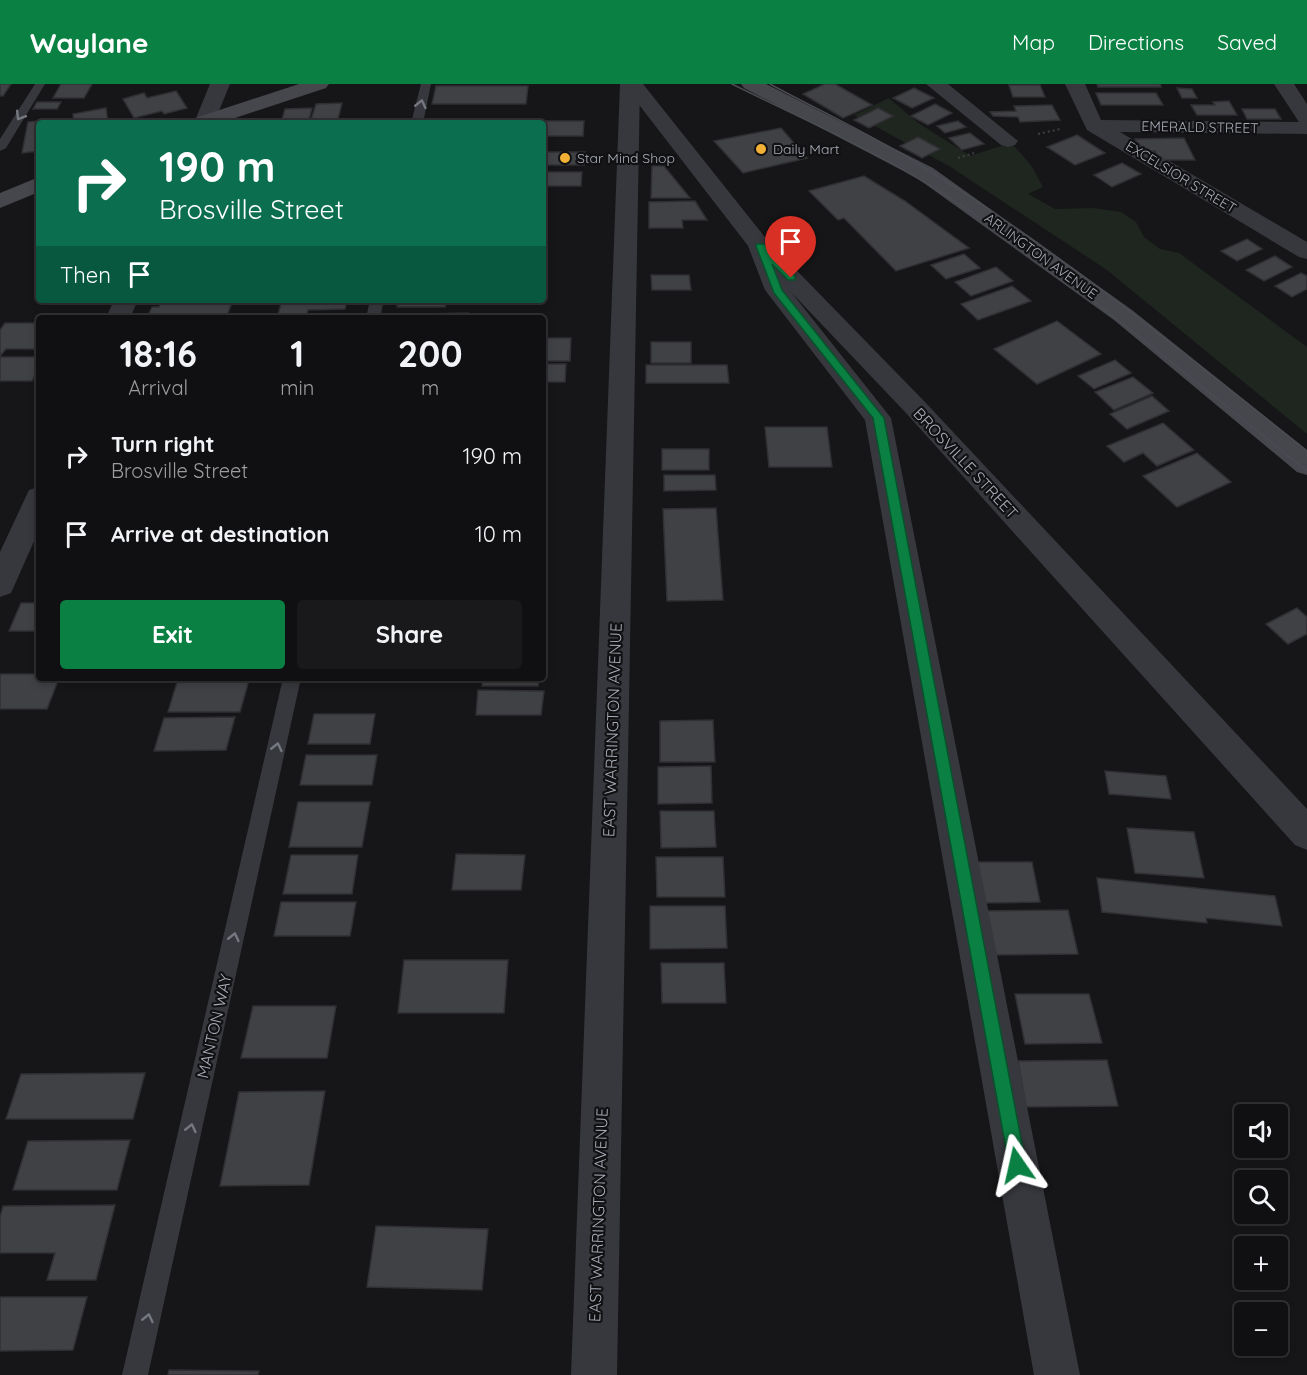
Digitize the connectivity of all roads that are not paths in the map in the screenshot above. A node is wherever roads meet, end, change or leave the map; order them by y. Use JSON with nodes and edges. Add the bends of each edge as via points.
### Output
{"nodes":[{"id":1,"x":40,"y":84,"type":"edge"},
{"id":2,"x":220,"y":84,"type":"edge"},
{"id":3,"x":426,"y":84,"type":"edge"},
{"id":4,"x":632,"y":84,"type":"edge"},
{"id":5,"x":751,"y":84,"type":"edge"},
{"id":6,"x":936,"y":84,"type":"edge"},
{"id":7,"x":1075,"y":84,"type":"edge"},
{"id":8,"x":1284,"y":84,"type":"edge"},
{"id":9,"x":305,"y":85,"type":"edge"},
{"id":10,"x":1307,"y":119,"type":"edge"},
{"id":11,"x":203,"y":120,"type":"edge"},
{"id":12,"x":208,"y":120,"type":"edge"},
{"id":13,"x":418,"y":120,"type":"edge"},
{"id":14,"x":1094,"y":126,"type":"junction"},
{"id":15,"x":1307,"y":128,"type":"edge"},
{"id":16,"x":1008,"y":141,"type":"dead end"},
{"id":17,"x":0,"y":148,"type":"edge"},
{"id":18,"x":36,"y":185,"type":"edge"},
{"id":19,"x":0,"y":201,"type":"edge"},
{"id":20,"x":760,"y":246,"type":"junction"},
{"id":21,"x":1307,"y":252,"type":"edge"},
{"id":22,"x":1307,"y":465,"type":"edge"},
{"id":23,"x":36,"y":504,"type":"edge"},
{"id":24,"x":0,"y":585,"type":"edge"},
{"id":25,"x":291,"y":681,"type":"edge"},
{"id":26,"x":1307,"y":834,"type":"edge"},
{"id":27,"x":135,"y":1375,"type":"edge"},
{"id":28,"x":594,"y":1375,"type":"edge"},
{"id":29,"x":1057,"y":1375,"type":"edge"}],
"edges":[{"from":1,"to":17,"type":"lane","one_way":true},
{"from":2,"to":11,"type":"street"},
{"from":13,"to":3,"type":"lane","one_way":true},
{"from":4,"to":20,"type":"street","name":"BROSVILLE STREET"},
{"from":4,"to":28,"type":"street","name":"EAST WARRINGTON AVENUE"},
{"from":5,"to":22,"type":"main road","name":"ARLINGTON AVENUE","via":[[925,173],[1123,315]]},
{"from":6,"to":16,"type":"street"},
{"from":7,"to":14,"type":"street"},
{"from":8,"to":10,"type":"street"},
{"from":9,"to":12,"type":"main road"},
{"from":14,"to":15,"type":"street","name":"EMERALD STREET"},
{"from":14,"to":21,"type":"street","name":"EXCELSIOR STREET"},
{"from":18,"to":19,"type":"main road"},
{"from":20,"to":26,"type":"street","name":"BROSVILLE STREET","via":[[915,407]]},
{"from":20,"to":29,"type":"street","via":[[777,290],[878,418]]},
{"from":23,"to":24,"type":"street"},
{"from":27,"to":25,"type":"lane","name":"MANTON WAY","one_way":true}]}
